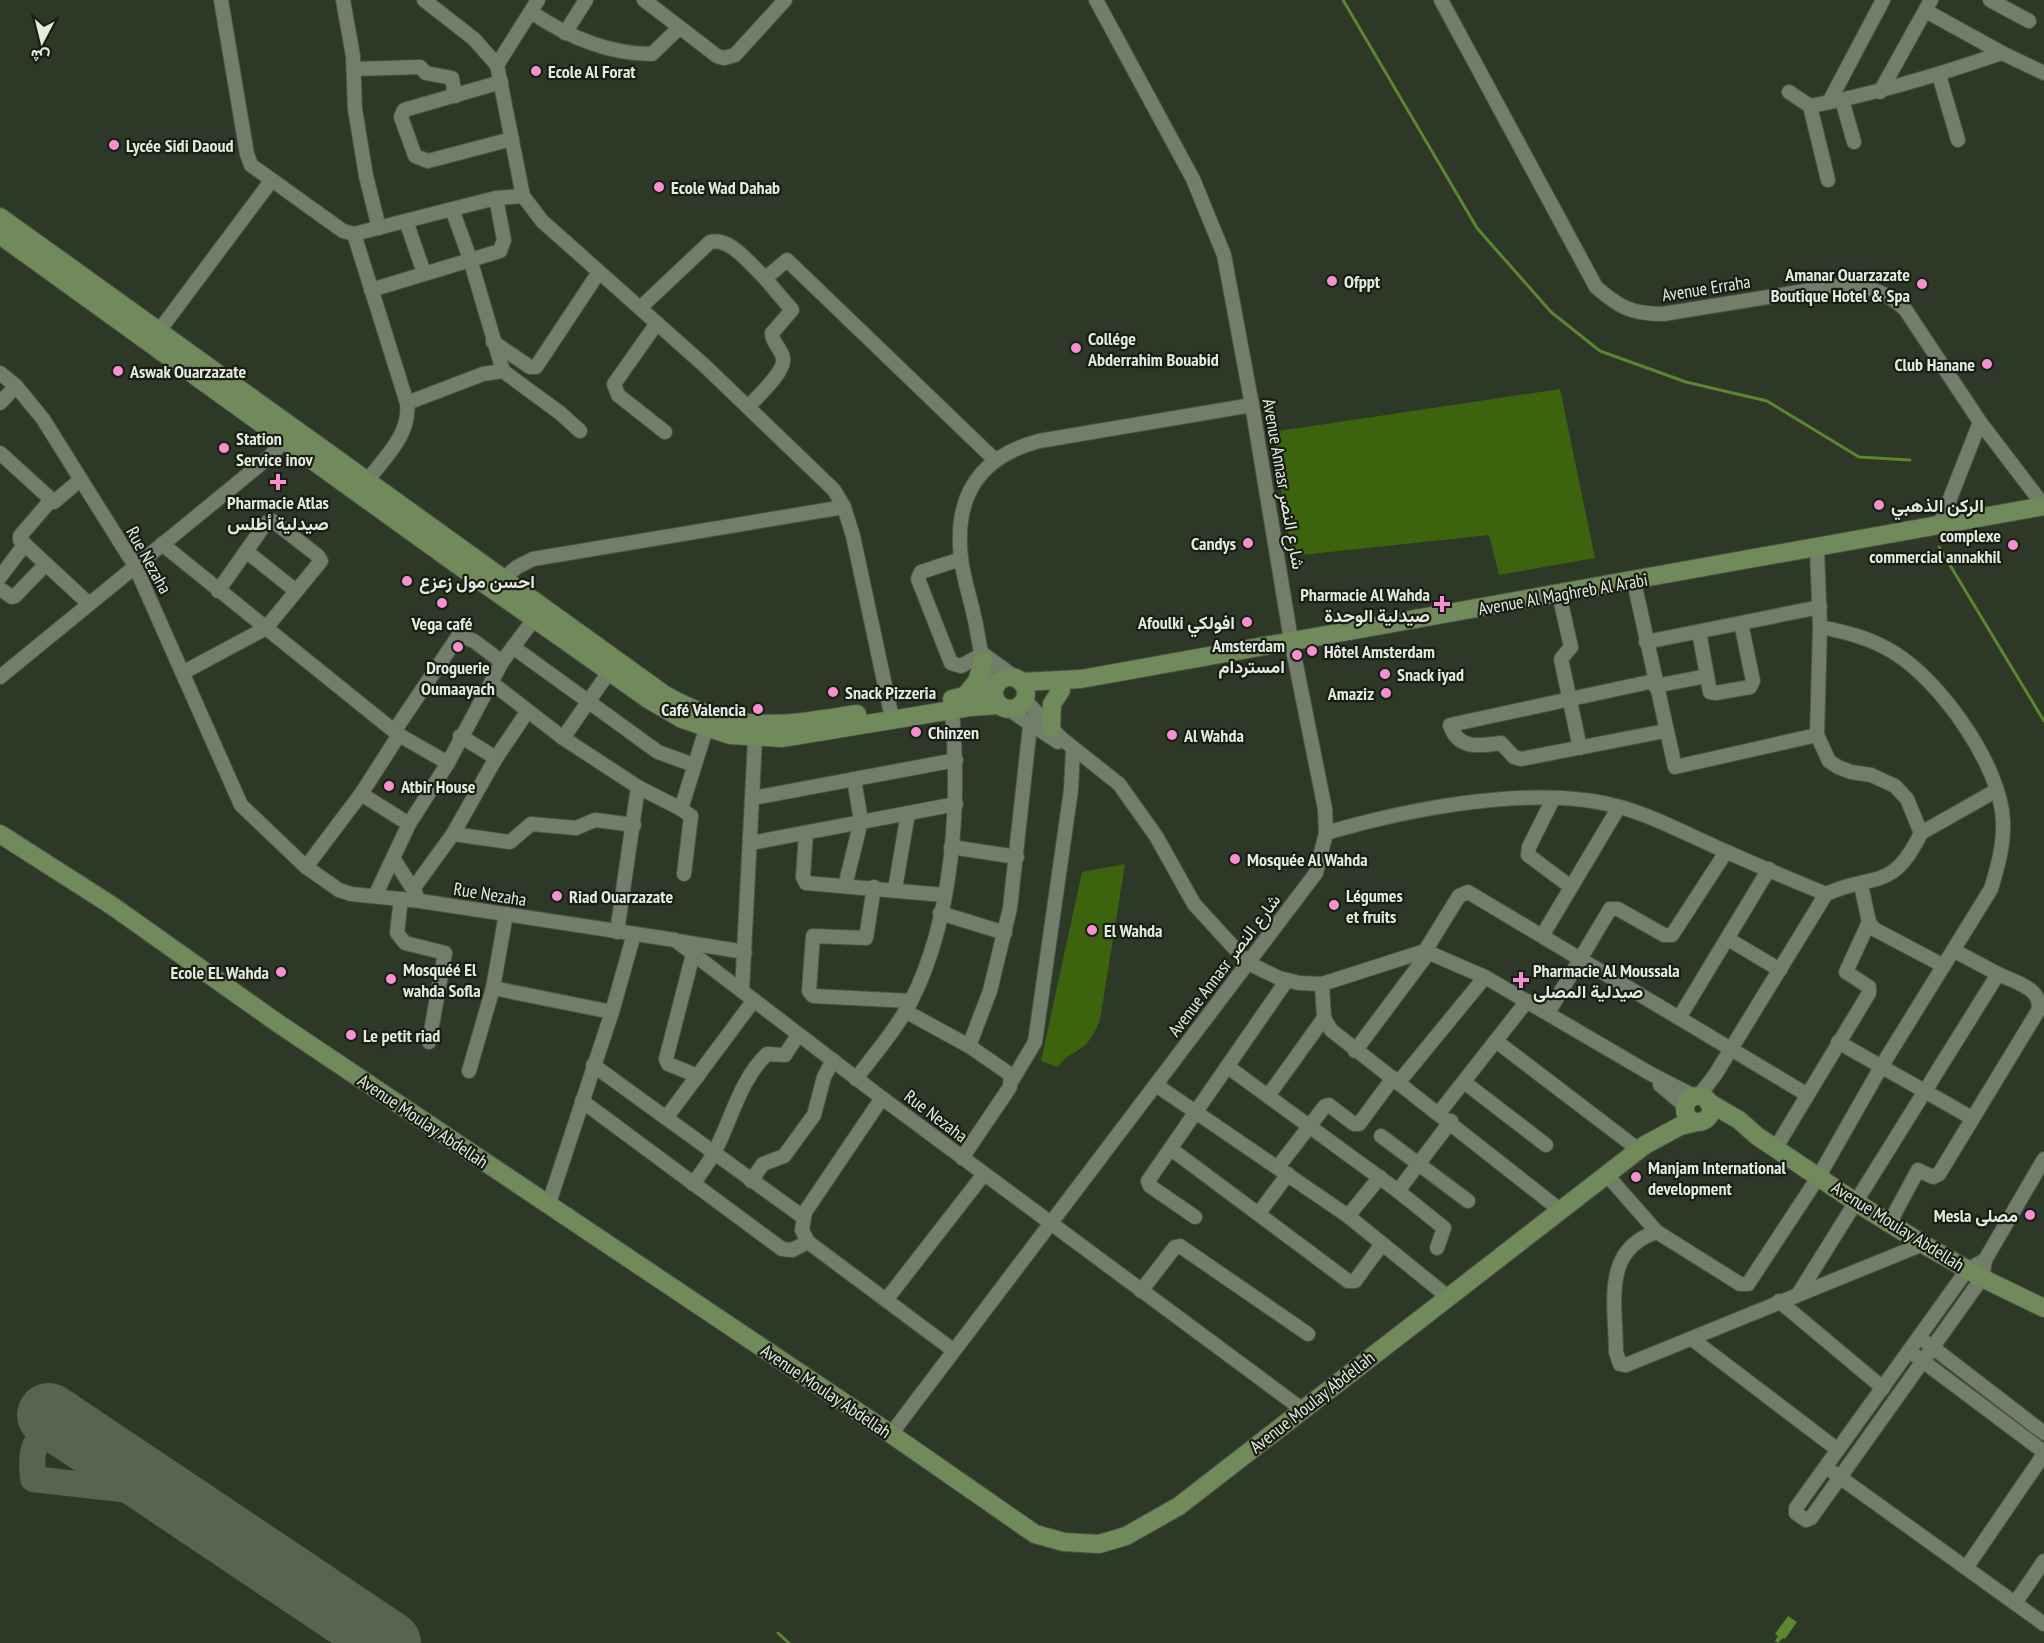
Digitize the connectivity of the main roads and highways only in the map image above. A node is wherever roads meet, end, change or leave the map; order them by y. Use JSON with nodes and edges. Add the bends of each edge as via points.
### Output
{"nodes":[{"id":1,"x":0,"y":217,"type":"edge"},
{"id":2,"x":0,"y":235,"type":"edge"},
{"id":3,"x":155,"y":336,"type":"junction"},
{"id":4,"x":291,"y":434,"type":"junction"},
{"id":5,"x":2044,"y":506,"type":"edge"},
{"id":6,"x":535,"y":613,"type":"junction"},
{"id":7,"x":983,"y":658,"type":"road end"},
{"id":8,"x":1081,"y":679,"type":"junction"},
{"id":9,"x":1022,"y":689,"type":"junction"},
{"id":10,"x":1061,"y":690,"type":"junction"},
{"id":11,"x":964,"y":696,"type":"junction"},
{"id":12,"x":999,"y":697,"type":"junction"},
{"id":13,"x":1051,"y":728,"type":"road end"},
{"id":14,"x":0,"y":834,"type":"edge"},
{"id":15,"x":2044,"y":1308,"type":"edge"}],
"edges":[{"from":1,"to":3,"type":"main road"},
{"from":2,"to":3,"type":"main road"},
{"from":3,"to":4,"type":"main road"},
{"from":4,"to":6,"type":"main road"},
{"from":4,"to":6,"type":"main road","via":[[367,481],[503,579]]},
{"from":5,"to":8,"type":"main road","name":"Avenue Al Maghreb Al Arabi"},
{"from":6,"to":11,"type":"main road","via":[[665,696],[725,721],[778,725]]},
{"from":6,"to":12,"type":"main road","via":[[659,707],[706,729],[755,739],[810,735],[952,710]]},
{"from":7,"to":11,"type":"main road","via":[[977,681]]},
{"from":8,"to":9,"type":"main road","name":"Avenue Al Maghreb Al Arabi"},
{"from":8,"to":10,"type":"main road","name":"Avenue Al Maghreb Al Arabi"},
{"from":9,"to":10,"type":"main road","name":"Avenue Al Maghreb Al Arabi"},
{"from":9,"to":12,"type":"main road","via":[[1018,706]]},
{"from":9,"to":12,"type":"main road","via":[[1001,679]]},
{"from":10,"to":13,"type":"main road","via":[[1052,704]]},
{"from":11,"to":12,"type":"main road"},
{"from":14,"to":15,"type":"main road","name":"Avenue Moulay Abdellah","via":[[111,905],[279,1024],[1035,1534],[1064,1542],[1099,1544],[1126,1536],[1179,1506],[1606,1174],[1642,1147],[1680,1126],[1697,1107],[1757,1137],[1923,1244]]}]}
